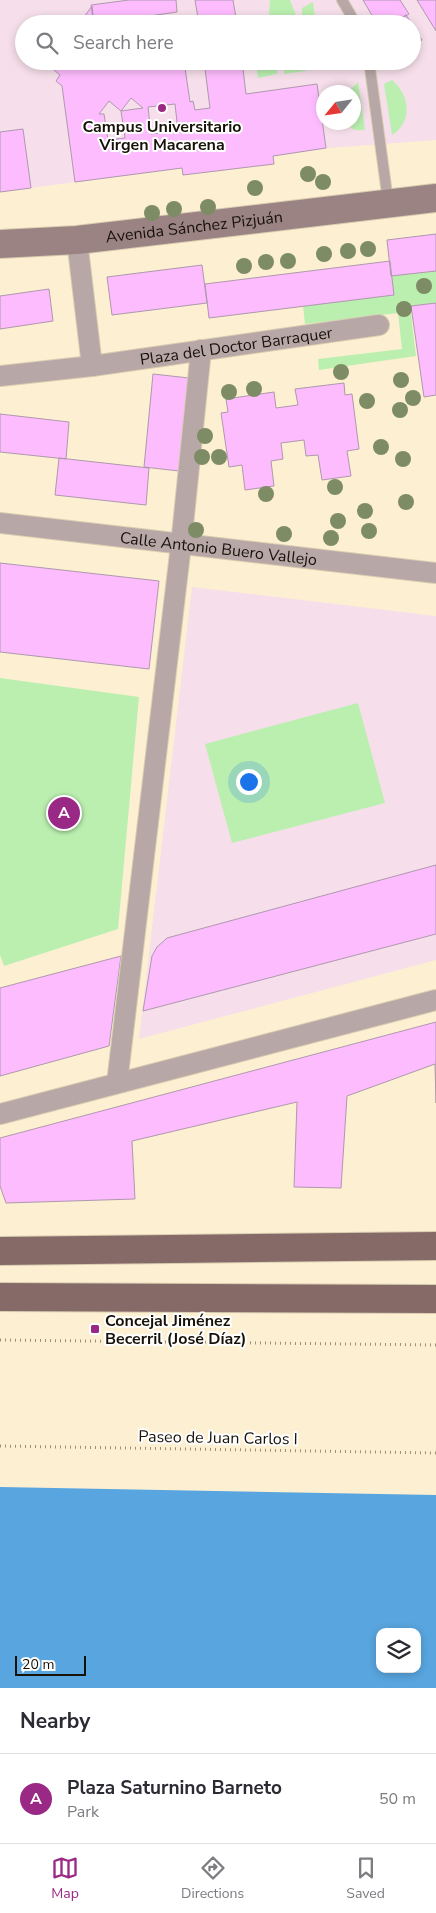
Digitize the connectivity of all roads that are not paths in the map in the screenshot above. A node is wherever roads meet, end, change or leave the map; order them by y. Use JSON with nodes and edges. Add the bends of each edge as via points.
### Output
{"nodes":[{"id":1,"x":342,"y":0,"type":"edge"},
{"id":2,"x":351,"y":15,"type":"edge"},
{"id":3,"x":370,"y":70,"type":"edge"},
{"id":4,"x":436,"y":198,"type":"edge"},
{"id":5,"x":388,"y":204,"type":"junction"},
{"id":6,"x":77,"y":240,"type":"junction"},
{"id":7,"x":0,"y":244,"type":"edge"},
{"id":8,"x":379,"y":325,"type":"dead end"},
{"id":9,"x":202,"y":350,"type":"junction"},
{"id":10,"x":92,"y":366,"type":"junction"},
{"id":11,"x":0,"y":376,"type":"edge"},
{"id":12,"x":0,"y":524,"type":"edge"},
{"id":13,"x":181,"y":545,"type":"junction"},
{"id":14,"x":436,"y":573,"type":"edge"},
{"id":15,"x":436,"y":1000,"type":"edge"},
{"id":16,"x":117,"y":1082,"type":"junction"},
{"id":17,"x":0,"y":1114,"type":"edge"},
{"id":18,"x":436,"y":1246,"type":"edge"},
{"id":19,"x":0,"y":1251,"type":"edge"},
{"id":20,"x":0,"y":1297,"type":"edge"},
{"id":21,"x":436,"y":1298,"type":"edge"}],
"edges":[{"from":1,"to":2,"type":"lane"},
{"from":3,"to":5,"type":"lane"},
{"from":4,"to":5,"type":"street","name":"Avenida Sánchez Pizjuán"},
{"from":5,"to":6,"type":"street","name":"Avenida Sánchez Pizjuán"},
{"from":6,"to":7,"type":"street","name":"Avenida Sánchez Pizjuán"},
{"from":6,"to":10,"type":"street"},
{"from":8,"to":9,"type":"street","name":"Plaza del Doctor Barraquer"},
{"from":9,"to":10,"type":"street","name":"Plaza del Doctor Barraquer"},
{"from":9,"to":13,"type":"street"},
{"from":10,"to":11,"type":"street","name":"Plaza del Doctor Barraquer"},
{"from":12,"to":13,"type":"street","name":"Calle Antonio Buero Vallejo"},
{"from":13,"to":14,"type":"street","name":"Calle Antonio Buero Vallejo"},
{"from":13,"to":16,"type":"street"},
{"from":15,"to":16,"type":"street"},
{"from":16,"to":17,"type":"street"},
{"from":18,"to":19,"type":"main road"},
{"from":20,"to":21,"type":"main road"}]}
